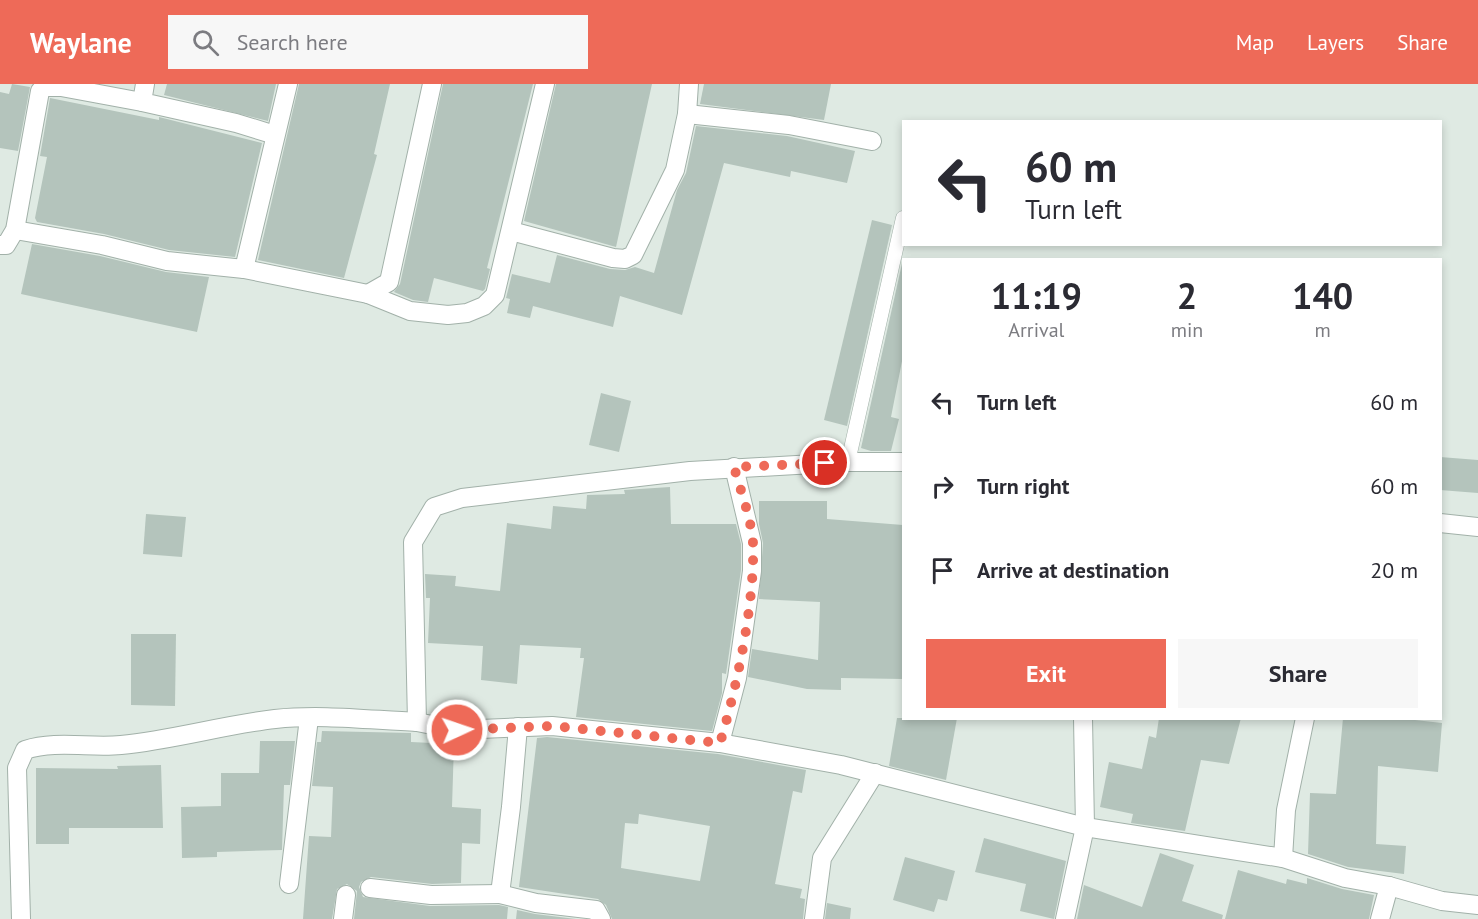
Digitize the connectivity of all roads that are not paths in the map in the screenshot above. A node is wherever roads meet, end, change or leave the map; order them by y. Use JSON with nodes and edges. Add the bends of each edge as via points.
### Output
{"nodes":[{"id":1,"x":288,"y":84,"type":"edge"},
{"id":2,"x":432,"y":84,"type":"edge"},
{"id":3,"x":544,"y":84,"type":"edge"},
{"id":4,"x":689,"y":84,"type":"edge"},
{"id":5,"x":144,"y":93,"type":"edge"},
{"id":6,"x":687,"y":114,"type":"junction"},
{"id":7,"x":275,"y":135,"type":"junction"},
{"id":8,"x":872,"y":141,"type":"dead end"},
{"id":9,"x":902,"y":222,"type":"edge"},
{"id":10,"x":15,"y":230,"type":"junction"},
{"id":11,"x":511,"y":231,"type":"junction"},
{"id":12,"x":0,"y":245,"type":"edge"},
{"id":13,"x":244,"y":269,"type":"junction"},
{"id":14,"x":368,"y":294,"type":"junction"},
{"id":15,"x":848,"y":462,"type":"junction"},
{"id":16,"x":902,"y":462,"type":"edge"},
{"id":17,"x":734,"y":467,"type":"junction"},
{"id":18,"x":1442,"y":523,"type":"edge"},
{"id":19,"x":1478,"y":527,"type":"edge"},
{"id":20,"x":309,"y":718,"type":"junction"},
{"id":21,"x":1083,"y":720,"type":"edge"},
{"id":22,"x":1305,"y":720,"type":"edge"},
{"id":23,"x":417,"y":722,"type":"junction"},
{"id":24,"x":518,"y":727,"type":"junction"},
{"id":25,"x":720,"y":743,"type":"junction"},
{"id":26,"x":875,"y":773,"type":"junction"},
{"id":27,"x":1085,"y":827,"type":"junction"},
{"id":28,"x":1283,"y":858,"type":"junction"},
{"id":29,"x":289,"y":884,"type":"dead end"},
{"id":30,"x":1389,"y":886,"type":"junction"},
{"id":31,"x":370,"y":888,"type":"dead end"},
{"id":32,"x":500,"y":894,"type":"junction"},
{"id":33,"x":346,"y":895,"type":"dead end"},
{"id":34,"x":1478,"y":905,"type":"edge"},
{"id":35,"x":21,"y":919,"type":"edge"},
{"id":36,"x":343,"y":919,"type":"edge"},
{"id":37,"x":601,"y":919,"type":"edge"},
{"id":38,"x":814,"y":919,"type":"edge"},
{"id":39,"x":1065,"y":919,"type":"edge"},
{"id":40,"x":1380,"y":919,"type":"edge"}],
"edges":[{"from":1,"to":7,"type":"street"},
{"from":2,"to":14,"type":"street","via":[[388,282]]},
{"from":3,"to":11,"type":"street"},
{"from":4,"to":6,"type":"street"},
{"from":5,"to":7,"type":"street"},
{"from":5,"to":10,"type":"street","via":[[61,87],[44,87],[40,91]]},
{"from":6,"to":8,"type":"street","via":[[789,125]]},
{"from":6,"to":11,"type":"street","via":[[675,170],[633,255],[613,258]]},
{"from":7,"to":13,"type":"street"},
{"from":9,"to":15,"type":"lane"},
{"from":10,"to":12,"type":"street","via":[[6,245]]},
{"from":10,"to":13,"type":"street","via":[[167,261]]},
{"from":11,"to":14,"type":"street","via":[[495,295],[484,306],[468,313],[447,315],[410,311]]},
{"from":13,"to":14,"type":"street"},
{"from":15,"to":16,"type":"street"},
{"from":15,"to":17,"type":"street"},
{"from":17,"to":23,"type":"street","via":[[462,498],[434,507],[413,542]]},
{"from":17,"to":25,"type":"street","via":[[753,543],[752,571],[737,678]]},
{"from":18,"to":19,"type":"street"},
{"from":20,"to":23,"type":"street"},
{"from":20,"to":29,"type":"street"},
{"from":20,"to":35,"type":"street","via":[[274,719],[117,746],[42,745],[25,750],[17,768]]},
{"from":21,"to":27,"type":"street"},
{"from":22,"to":28,"type":"street","via":[[1286,810]]},
{"from":23,"to":24,"type":"street","via":[[457,730]]},
{"from":24,"to":25,"type":"street","via":[[552,726]]},
{"from":24,"to":32,"type":"street"},
{"from":25,"to":26,"type":"street"},
{"from":26,"to":27,"type":"street"},
{"from":26,"to":38,"type":"street","via":[[822,858]]},
{"from":27,"to":28,"type":"street"},
{"from":27,"to":39,"type":"street"},
{"from":28,"to":30,"type":"street","via":[[1345,878]]},
{"from":30,"to":34,"type":"street","via":[[1443,901]]},
{"from":30,"to":40,"type":"street"},
{"from":31,"to":32,"type":"street","via":[[431,895]]},
{"from":32,"to":37,"type":"street","via":[[596,910]]},
{"from":33,"to":36,"type":"street"}]}
